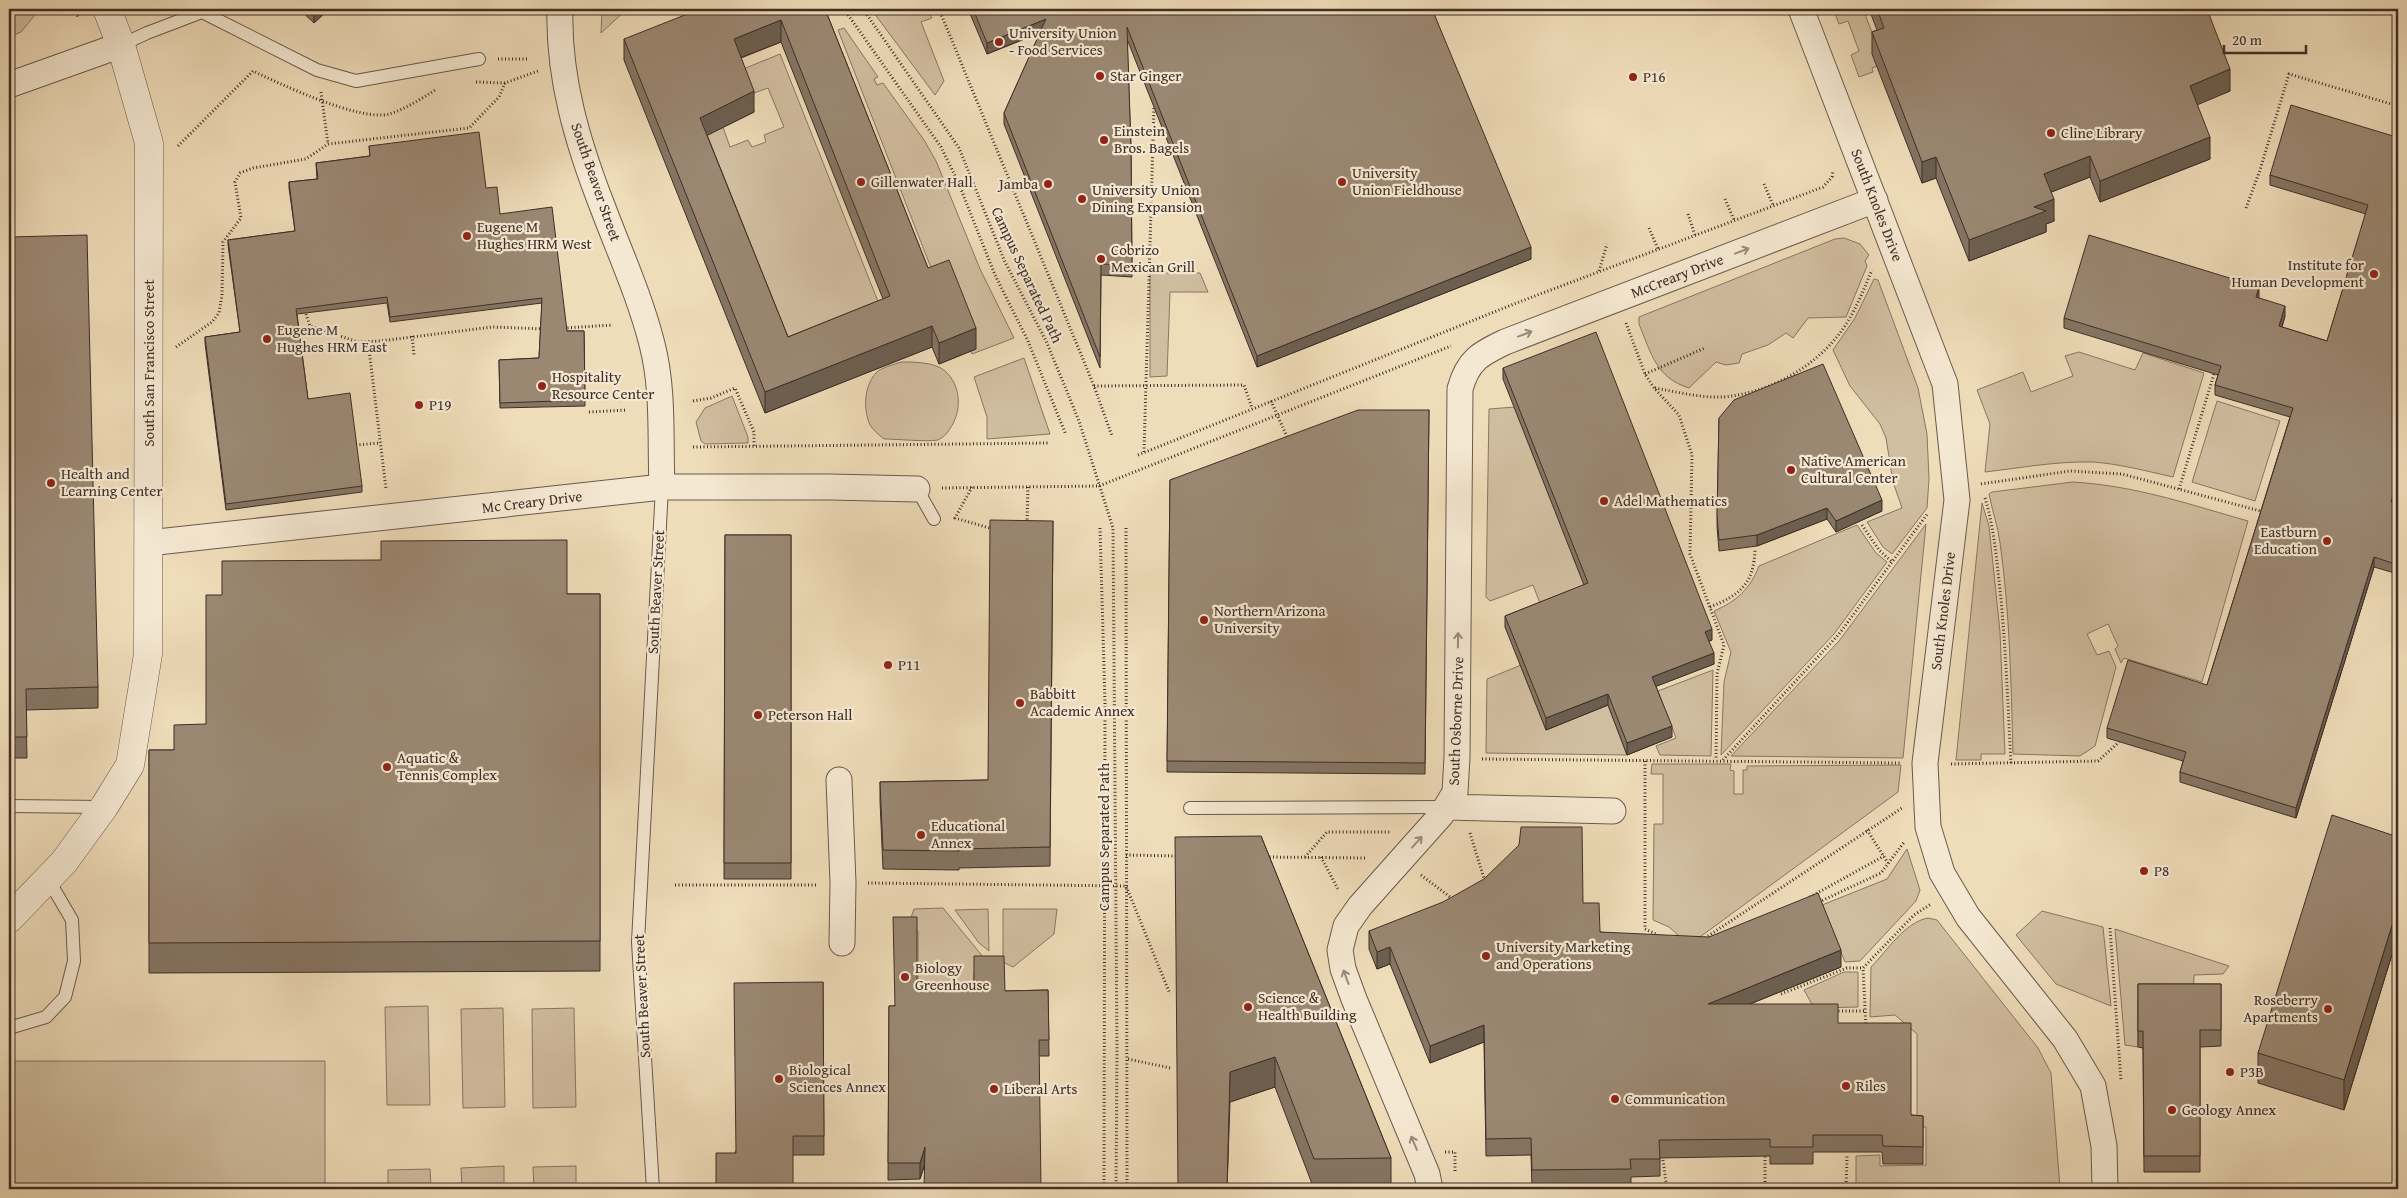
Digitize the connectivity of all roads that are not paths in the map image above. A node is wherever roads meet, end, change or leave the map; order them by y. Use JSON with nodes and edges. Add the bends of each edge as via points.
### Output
{"nodes":[{"id":1,"x":107,"y":9,"type":"edge"},
{"id":2,"x":560,"y":9,"type":"edge"},
{"id":3,"x":1801,"y":9,"type":"edge"},
{"id":4,"x":202,"y":10,"type":"edge"},
{"id":5,"x":121,"y":45,"type":"junction"},
{"id":6,"x":479,"y":59,"type":"road end"},
{"id":7,"x":9,"y":85,"type":"edge"},
{"id":8,"x":1875,"y":200,"type":"junction"},
{"id":9,"x":1469,"y":348,"type":"joint"},
{"id":10,"x":662,"y":487,"type":"junction"},
{"id":11,"x":917,"y":489,"type":"joint"},
{"id":12,"x":934,"y":520,"type":"dead end"},
{"id":13,"x":148,"y":543,"type":"junction"},
{"id":14,"x":839,"y":780,"type":"dead end"},
{"id":15,"x":9,"y":806,"type":"edge"},
{"id":16,"x":104,"y":807,"type":"junction"},
{"id":17,"x":1446,"y":807,"type":"junction"},
{"id":18,"x":1190,"y":808,"type":"dead end"},
{"id":19,"x":1613,"y":811,"type":"dead end"},
{"id":20,"x":48,"y":879,"type":"junction"},
{"id":21,"x":9,"y":919,"type":"edge"},
{"id":22,"x":842,"y":943,"type":"dead end"},
{"id":23,"x":9,"y":1028,"type":"edge"},
{"id":24,"x":653,"y":1189,"type":"edge"},
{"id":25,"x":1430,"y":1189,"type":"edge"},
{"id":26,"x":2104,"y":1189,"type":"edge"}],
"edges":[{"from":1,"to":5,"type":"street","name":"South San Francisco Street"},
{"from":2,"to":10,"type":"street","name":"South Beaver Street","via":[[562,63],[571,111],[653,345],[659,400]]},
{"from":3,"to":8,"type":"street","name":"South Knoles Drive"},
{"from":4,"to":5,"type":"lane"},
{"from":4,"to":6,"type":"lane","via":[[317,70],[356,81]]},
{"from":5,"to":7,"type":"street"},
{"from":5,"to":13,"type":"street","name":"South San Francisco Street","via":[[149,143]]},
{"from":9,"to":8,"type":"street","name":"McCreary Drive","one_way":true},
{"from":8,"to":26,"type":"street","name":"South Knoles Drive","via":[[1945,384],[1957,500],[1925,763],[1928,827],[1942,873],[1968,917],[2066,1039],[2092,1086],[2104,1146]]},
{"from":17,"to":9,"type":"street","name":"South Osborne Drive","one_way":true,"via":[[1455,792],[1457,758],[1460,389]]},
{"from":10,"to":11,"type":"street","name":"Mc Creary Drive"},
{"from":10,"to":13,"type":"street","name":"Mc Creary Drive"},
{"from":10,"to":24,"type":"lane","name":"South Beaver Street","via":[[638,942]]},
{"from":11,"to":12,"type":"lane"},
{"from":13,"to":16,"type":"street","name":"South San Francisco Street","via":[[148,654],[130,765]]},
{"from":14,"to":22,"type":"street"},
{"from":15,"to":16,"type":"lane"},
{"from":16,"to":20,"type":"street","name":"South San Francisco Street"},
{"from":17,"to":18,"type":"lane"},
{"from":17,"to":19,"type":"street"},
{"from":25,"to":17,"type":"street","name":"South Osborne Drive","one_way":true,"via":[[1427,1174],[1343,970],[1340,950],[1346,926],[1360,906]]},
{"from":20,"to":21,"type":"street","name":"South San Francisco Street"},
{"from":20,"to":23,"type":"lane","via":[[72,920],[74,961],[65,997],[46,1017]]}]}
